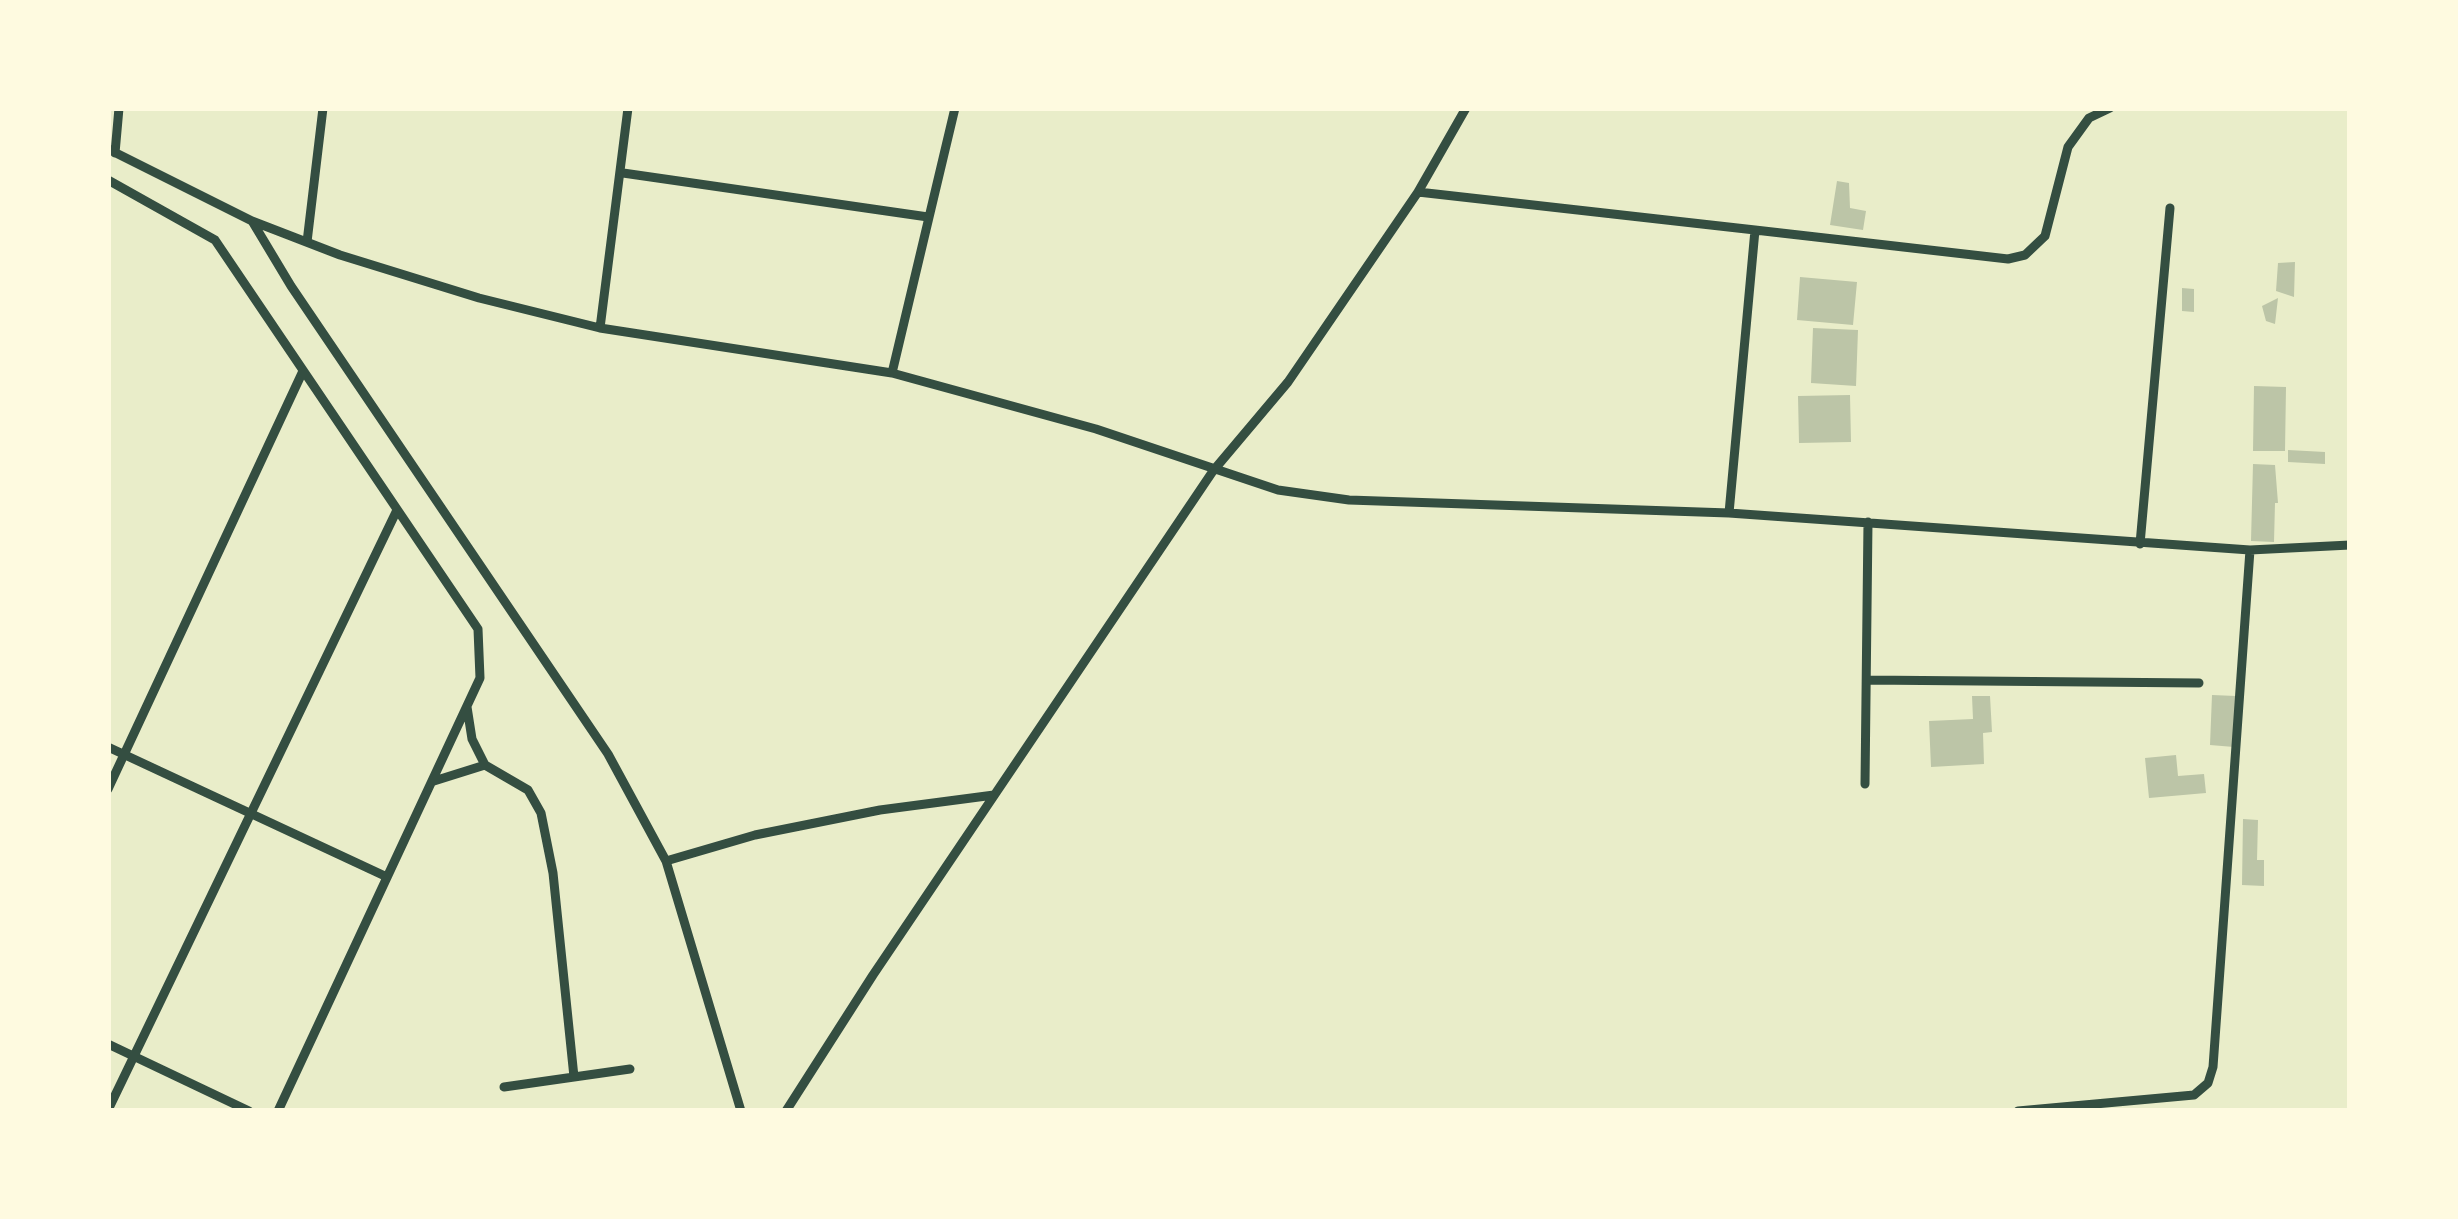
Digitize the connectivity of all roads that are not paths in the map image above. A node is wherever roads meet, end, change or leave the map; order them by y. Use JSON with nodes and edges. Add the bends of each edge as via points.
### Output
{"nodes":[{"id":1,"x":119,"y":108,"type":"edge"},
{"id":2,"x":323,"y":108,"type":"edge"},
{"id":3,"x":628,"y":108,"type":"edge"},
{"id":4,"x":956,"y":108,"type":"edge"},
{"id":5,"x":1466,"y":108,"type":"edge"},
{"id":6,"x":2110,"y":108,"type":"edge"},
{"id":7,"x":111,"y":151,"type":"edge"},
{"id":8,"x":622,"y":172,"type":"junction"},
{"id":9,"x":108,"y":180,"type":"edge"},
{"id":10,"x":1418,"y":192,"type":"junction"},
{"id":11,"x":2170,"y":208,"type":"dead end"},
{"id":12,"x":928,"y":217,"type":"junction"},
{"id":13,"x":252,"y":221,"type":"junction"},
{"id":14,"x":1755,"y":230,"type":"junction"},
{"id":15,"x":307,"y":242,"type":"junction"},
{"id":16,"x":600,"y":328,"type":"junction"},
{"id":17,"x":303,"y":371,"type":"junction"},
{"id":18,"x":892,"y":373,"type":"junction"},
{"id":19,"x":1213,"y":471,"type":"junction"},
{"id":20,"x":397,"y":509,"type":"junction"},
{"id":21,"x":1729,"y":513,"type":"junction"},
{"id":22,"x":1868,"y":522,"type":"junction"},
{"id":23,"x":2140,"y":544,"type":"junction"},
{"id":24,"x":2350,"y":545,"type":"edge"},
{"id":25,"x":2250,"y":550,"type":"junction"},
{"id":26,"x":1867,"y":680,"type":"junction"},
{"id":27,"x":2199,"y":683,"type":"dead end"},
{"id":28,"x":466,"y":707,"type":"junction"},
{"id":29,"x":108,"y":747,"type":"edge"},
{"id":30,"x":124,"y":754,"type":"junction"},
{"id":31,"x":485,"y":765,"type":"junction"},
{"id":32,"x":431,"y":783,"type":"junction"},
{"id":33,"x":1865,"y":784,"type":"dead end"},
{"id":34,"x":108,"y":789,"type":"edge"},
{"id":35,"x":994,"y":795,"type":"junction"},
{"id":36,"x":250,"y":814,"type":"junction"},
{"id":37,"x":666,"y":861,"type":"junction"},
{"id":38,"x":387,"y":877,"type":"junction"},
{"id":39,"x":108,"y":1044,"type":"edge"},
{"id":40,"x":134,"y":1057,"type":"junction"},
{"id":41,"x":630,"y":1069,"type":"dead end"},
{"id":42,"x":574,"y":1077,"type":"junction"},
{"id":43,"x":504,"y":1087,"type":"dead end"},
{"id":44,"x":108,"y":1111,"type":"edge"},
{"id":45,"x":249,"y":1111,"type":"edge"},
{"id":46,"x":278,"y":1111,"type":"edge"},
{"id":47,"x":741,"y":1111,"type":"edge"},
{"id":48,"x":787,"y":1111,"type":"edge"},
{"id":49,"x":2018,"y":1111,"type":"edge"}],
"edges":[{"from":1,"to":7,"type":"street"},
{"from":2,"to":15,"type":"street"},
{"from":3,"to":8,"type":"street"},
{"from":4,"to":12,"type":"street"},
{"from":5,"to":10,"type":"street"},
{"from":6,"to":14,"type":"street","via":[[2089,118],[2068,147],[2045,236],[2025,255]]},
{"from":7,"to":13,"type":"street"},
{"from":8,"to":12,"type":"street"},
{"from":8,"to":16,"type":"street"},
{"from":9,"to":17,"type":"street","via":[[215,240]]},
{"from":10,"to":14,"type":"street"},
{"from":10,"to":19,"type":"street","via":[[1288,382]]},
{"from":11,"to":23,"type":"street"},
{"from":12,"to":18,"type":"street"},
{"from":13,"to":15,"type":"street"},
{"from":13,"to":37,"type":"street","via":[[608,754]]},
{"from":14,"to":21,"type":"street"},
{"from":15,"to":16,"type":"street"},
{"from":16,"to":18,"type":"street"},
{"from":17,"to":20,"type":"street"},
{"from":17,"to":30,"type":"street"},
{"from":18,"to":19,"type":"street","via":[[1096,429]]},
{"from":19,"to":21,"type":"street","via":[[1349,500]]},
{"from":19,"to":35,"type":"street"},
{"from":20,"to":28,"type":"street","via":[[478,629],[480,678]]},
{"from":20,"to":36,"type":"street"},
{"from":21,"to":22,"type":"street"},
{"from":22,"to":23,"type":"street"},
{"from":22,"to":26,"type":"street"},
{"from":23,"to":25,"type":"street"},
{"from":24,"to":25,"type":"street"},
{"from":25,"to":49,"type":"street","via":[[2208,1083],[2194,1095]]},
{"from":26,"to":27,"type":"street"},
{"from":26,"to":33,"type":"street"},
{"from":28,"to":31,"type":"street"},
{"from":28,"to":32,"type":"street"},
{"from":29,"to":30,"type":"street"},
{"from":30,"to":34,"type":"street"},
{"from":30,"to":36,"type":"street"},
{"from":31,"to":32,"type":"street"},
{"from":31,"to":42,"type":"street","via":[[528,790],[542,813]]},
{"from":32,"to":38,"type":"street"},
{"from":35,"to":37,"type":"street","via":[[755,835]]},
{"from":35,"to":48,"type":"street"},
{"from":36,"to":38,"type":"street"},
{"from":36,"to":40,"type":"street"},
{"from":37,"to":47,"type":"street"},
{"from":38,"to":46,"type":"street"},
{"from":39,"to":40,"type":"street"},
{"from":40,"to":44,"type":"street"},
{"from":40,"to":45,"type":"street"},
{"from":41,"to":42,"type":"street"},
{"from":42,"to":43,"type":"street"}]}
